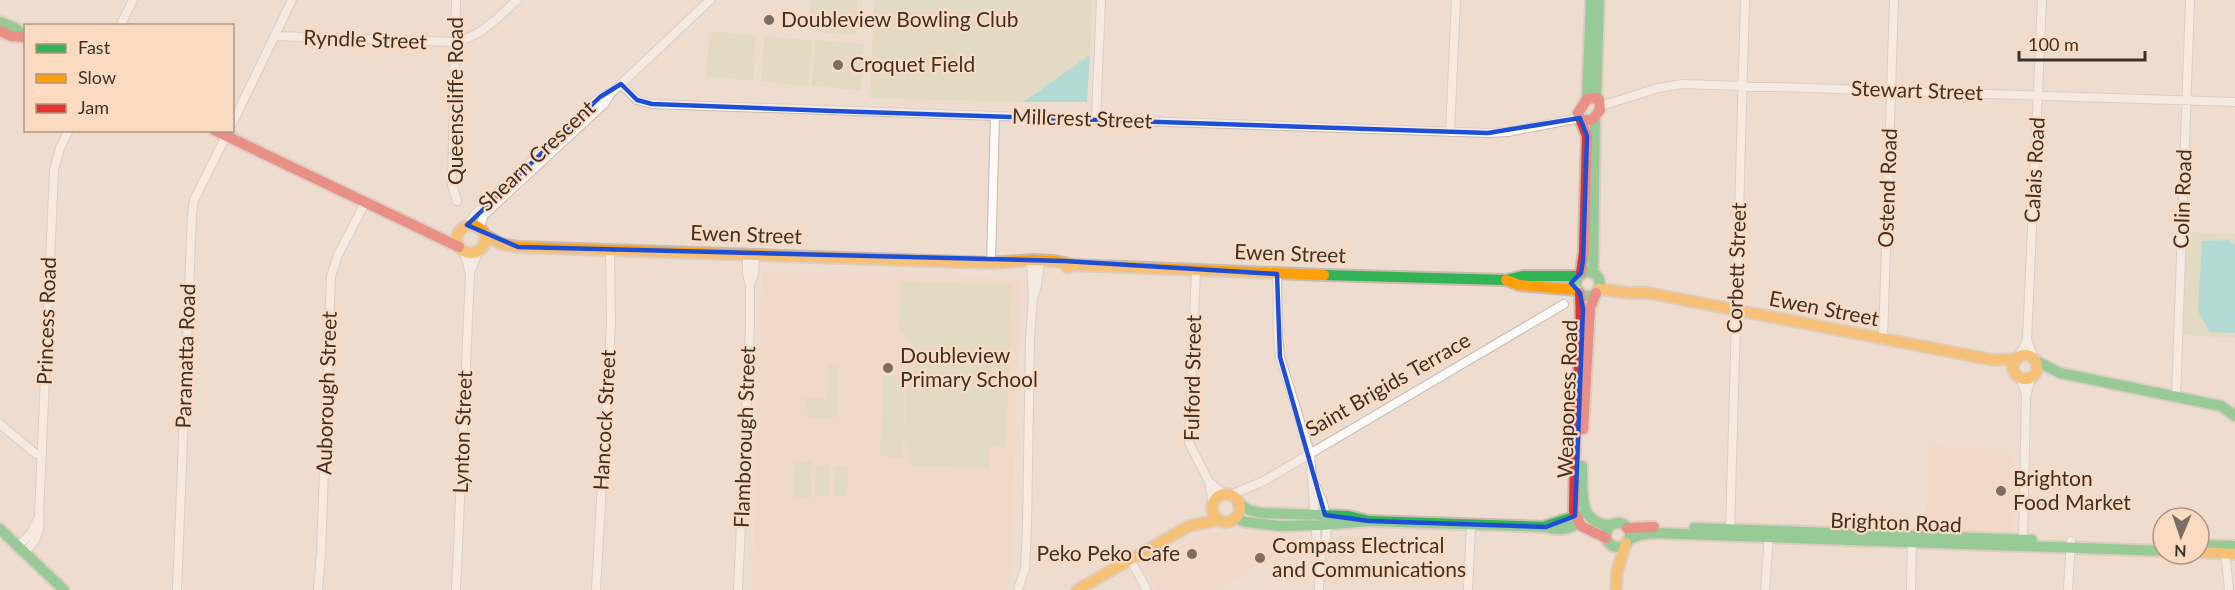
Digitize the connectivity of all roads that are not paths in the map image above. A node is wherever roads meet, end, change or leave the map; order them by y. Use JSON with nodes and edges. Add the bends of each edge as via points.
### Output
{"nodes":[{"id":1,"x":133,"y":0,"type":"edge"},
{"id":2,"x":292,"y":0,"type":"edge"},
{"id":3,"x":456,"y":0,"type":"edge"},
{"id":4,"x":517,"y":0,"type":"edge"},
{"id":5,"x":710,"y":0,"type":"edge"},
{"id":6,"x":1101,"y":0,"type":"edge"},
{"id":7,"x":1456,"y":0,"type":"edge"},
{"id":8,"x":1591,"y":0,"type":"edge"},
{"id":9,"x":1599,"y":0,"type":"edge"},
{"id":10,"x":1745,"y":0,"type":"edge"},
{"id":11,"x":1894,"y":0,"type":"edge"},
{"id":12,"x":2042,"y":0,"type":"edge"},
{"id":13,"x":2190,"y":0,"type":"edge"},
{"id":14,"x":0,"y":22,"type":"edge"},
{"id":15,"x":121,"y":24,"type":"edge"},
{"id":16,"x":0,"y":31,"type":"edge"},
{"id":17,"x":275,"y":36,"type":"junction"},
{"id":18,"x":24,"y":37,"type":"edge"},
{"id":19,"x":24,"y":38,"type":"edge"},
{"id":20,"x":454,"y":42,"type":"junction"},
{"id":21,"x":621,"y":84,"type":"junction"},
{"id":22,"x":1743,"y":85,"type":"junction"},
{"id":23,"x":1891,"y":90,"type":"junction"},
{"id":24,"x":612,"y":92,"type":"junction"},
{"id":25,"x":2038,"y":96,"type":"junction"},
{"id":26,"x":1594,"y":101,"type":"junction"},
{"id":27,"x":2186,"y":101,"type":"junction"},
{"id":28,"x":2235,"y":102,"type":"edge"},
{"id":29,"x":995,"y":116,"type":"junction"},
{"id":30,"x":1580,"y":116,"type":"junction"},
{"id":31,"x":1595,"y":117,"type":"junction"},
{"id":32,"x":1096,"y":118,"type":"junction"},
{"id":33,"x":234,"y":120,"type":"edge"},
{"id":34,"x":68,"y":132,"type":"edge"},
{"id":35,"x":1450,"y":132,"type":"junction"},
{"id":36,"x":228,"y":133,"type":"edge"},
{"id":37,"x":457,"y":201,"type":"dead end"},
{"id":38,"x":365,"y":203,"type":"junction"},
{"id":39,"x":462,"y":229,"type":"junction"},
{"id":40,"x":483,"y":231,"type":"junction"},
{"id":41,"x":438,"y":237,"type":"junction"},
{"id":42,"x":501,"y":244,"type":"junction"},
{"id":43,"x":462,"y":249,"type":"junction"},
{"id":44,"x":480,"y":249,"type":"junction"},
{"id":45,"x":610,"y":250,"type":"junction"},
{"id":46,"x":751,"y":255,"type":"junction"},
{"id":47,"x":991,"y":263,"type":"junction"},
{"id":48,"x":1035,"y":264,"type":"junction"},
{"id":49,"x":1196,"y":270,"type":"junction"},
{"id":50,"x":470,"y":274,"type":"junction"},
{"id":51,"x":1277,"y":274,"type":"junction"},
{"id":52,"x":1580,"y":275,"type":"junction"},
{"id":53,"x":1506,"y":280,"type":"junction"},
{"id":54,"x":1597,"y":283,"type":"junction"},
{"id":55,"x":1579,"y":292,"type":"junction"},
{"id":56,"x":1564,"y":304,"type":"dead end"},
{"id":57,"x":1736,"y":311,"type":"junction"},
{"id":58,"x":1883,"y":340,"type":"junction"},
{"id":59,"x":2027,"y":340,"type":"junction"},
{"id":60,"x":2018,"y":358,"type":"junction"},
{"id":61,"x":1993,"y":360,"type":"junction"},
{"id":62,"x":2035,"y":360,"type":"junction"},
{"id":63,"x":2060,"y":373,"type":"junction"},
{"id":64,"x":2025,"y":376,"type":"junction"},
{"id":65,"x":2176,"y":397,"type":"junction"},
{"id":66,"x":2235,"y":417,"type":"edge"},
{"id":67,"x":0,"y":424,"type":"edge"},
{"id":68,"x":1310,"y":453,"type":"junction"},
{"id":69,"x":42,"y":455,"type":"junction"},
{"id":70,"x":1209,"y":482,"type":"junction"},
{"id":71,"x":1227,"y":495,"type":"junction"},
{"id":72,"x":1239,"y":504,"type":"junction"},
{"id":73,"x":1212,"y":505,"type":"junction"},
{"id":74,"x":1235,"y":518,"type":"junction"},
{"id":75,"x":1580,"y":518,"type":"junction"},
{"id":76,"x":1219,"y":519,"type":"junction"},
{"id":77,"x":1321,"y":520,"type":"junction"},
{"id":78,"x":1471,"y":524,"type":"junction"},
{"id":79,"x":1611,"y":525,"type":"junction"},
{"id":80,"x":1189,"y":526,"type":"junction"},
{"id":81,"x":1628,"y":528,"type":"junction"},
{"id":82,"x":0,"y":529,"type":"edge"},
{"id":83,"x":1730,"y":532,"type":"junction"},
{"id":84,"x":1769,"y":534,"type":"junction"},
{"id":85,"x":1912,"y":539,"type":"junction"},
{"id":86,"x":1609,"y":542,"type":"junction"},
{"id":87,"x":1627,"y":542,"type":"junction"},
{"id":88,"x":2023,"y":543,"type":"junction"},
{"id":89,"x":2070,"y":544,"type":"junction"},
{"id":90,"x":2151,"y":544,"type":"edge"},
{"id":91,"x":2211,"y":547,"type":"edge"},
{"id":92,"x":21,"y":549,"type":"junction"},
{"id":93,"x":2151,"y":550,"type":"edge"},
{"id":94,"x":2230,"y":550,"type":"edge"},
{"id":95,"x":2211,"y":551,"type":"edge"},
{"id":96,"x":1130,"y":559,"type":"junction"},
{"id":97,"x":2235,"y":570,"type":"edge"},
{"id":98,"x":1617,"y":572,"type":"junction"},
{"id":99,"x":2229,"y":580,"type":"junction"},
{"id":100,"x":1022,"y":587,"type":"edge"},
{"id":101,"x":64,"y":590,"type":"edge"},
{"id":102,"x":177,"y":590,"type":"edge"},
{"id":103,"x":318,"y":590,"type":"edge"},
{"id":104,"x":456,"y":590,"type":"edge"},
{"id":105,"x":596,"y":590,"type":"edge"},
{"id":106,"x":738,"y":590,"type":"edge"},
{"id":107,"x":1077,"y":590,"type":"edge"},
{"id":108,"x":1147,"y":590,"type":"edge"},
{"id":109,"x":1319,"y":590,"type":"edge"},
{"id":110,"x":1468,"y":590,"type":"edge"},
{"id":111,"x":1616,"y":590,"type":"edge"},
{"id":112,"x":1765,"y":590,"type":"edge"},
{"id":113,"x":1911,"y":590,"type":"edge"},
{"id":114,"x":2068,"y":590,"type":"edge"},
{"id":115,"x":2229,"y":590,"type":"edge"}],
"edges":[{"from":1,"to":15,"type":"street"},
{"from":2,"to":17,"type":"street"},
{"from":3,"to":20,"type":"street","name":"Queenscliffe Road"},
{"from":4,"to":20,"type":"street","via":[[483,31]]},
{"from":5,"to":21,"type":"street","name":"Shearn Crescent"},
{"from":6,"to":32,"type":"street"},
{"from":7,"to":35,"type":"street"},
{"from":8,"to":26,"type":"main road"},
{"from":9,"to":26,"type":"main road"},
{"from":10,"to":22,"type":"street","name":"Corbett Street"},
{"from":11,"to":23,"type":"street","name":"Ostend Road"},
{"from":12,"to":25,"type":"street","name":"Calais Road"},
{"from":13,"to":27,"type":"street","name":"Colin Road"},
{"from":14,"to":18,"type":"main road"},
{"from":16,"to":19,"type":"main road"},
{"from":17,"to":20,"type":"street","name":"Ryndle Street"},
{"from":17,"to":33,"type":"street"},
{"from":20,"to":37,"type":"street","name":"Queenscliffe Road","via":[[452,185]]},
{"from":21,"to":24,"type":"street","name":"Shearn Crescent"},
{"from":21,"to":29,"type":"street","name":"Millcrest Street","via":[[637,100],[652,105]]},
{"from":22,"to":23,"type":"street","name":"Stewart Street"},
{"from":22,"to":26,"type":"street","name":"Stewart Street","via":[[1670,86]]},
{"from":22,"to":57,"type":"street","name":"Corbett Street"},
{"from":23,"to":25,"type":"street","name":"Stewart Street"},
{"from":23,"to":58,"type":"street","name":"Ostend Road"},
{"from":24,"to":39,"type":"street","name":"Shearn Crescent","via":[[600,97]]},
{"from":24,"to":40,"type":"street","name":"Shearn Crescent","via":[[605,103],[484,215]]},
{"from":25,"to":27,"type":"street","name":"Stewart Street"},
{"from":25,"to":59,"type":"street","name":"Calais Road"},
{"from":26,"to":30,"type":"main road"},
{"from":26,"to":31,"type":"main road"},
{"from":27,"to":28,"type":"street","name":"Stewart Street"},
{"from":27,"to":65,"type":"street","name":"Colin Road"},
{"from":29,"to":32,"type":"street","name":"Millcrest Street"},
{"from":29,"to":47,"type":"street"},
{"from":30,"to":31,"type":"main road","via":[[1588,122]]},
{"from":30,"to":35,"type":"street","name":"Millcrest Street","via":[[1509,132]]},
{"from":30,"to":52,"type":"main road","via":[[1587,136]]},
{"from":31,"to":54,"type":"main road","name":"Weaponess Road","via":[[1592,251]]},
{"from":32,"to":35,"type":"street","name":"Millcrest Street"},
{"from":34,"to":69,"type":"street","name":"Princess Road","via":[[54,170]]},
{"from":36,"to":38,"type":"main road","name":"Ewen Street"},
{"from":36,"to":102,"type":"street","name":"Paramatta Road","via":[[194,200],[192,214]]},
{"from":38,"to":41,"type":"main road","name":"Ewen Street"},
{"from":38,"to":103,"type":"street","name":"Auborough Street","via":[[331,276]]},
{"from":39,"to":40,"type":"main road","name":"Ewen Street"},
{"from":39,"to":41,"type":"main road","name":"Ewen Street"},
{"from":39,"to":43,"type":"main road","via":[[457,238]]},
{"from":40,"to":42,"type":"main road","name":"Ewen Street"},
{"from":40,"to":44,"type":"main road"},
{"from":41,"to":43,"type":"main road","name":"Ewen Street"},
{"from":42,"to":44,"type":"main road","name":"Ewen Street"},
{"from":42,"to":45,"type":"main road","name":"Ewen Street"},
{"from":43,"to":44,"type":"main road","name":"Ewen Street"},
{"from":43,"to":50,"type":"street","name":"Lynton Street"},
{"from":44,"to":50,"type":"street","name":"Lynton Street"},
{"from":45,"to":46,"type":"main road","name":"Ewen Street"},
{"from":45,"to":105,"type":"street","name":"Hancock Street","via":[[611,323]]},
{"from":46,"to":47,"type":"main road","name":"Ewen Street"},
{"from":46,"to":106,"type":"street","name":"Flamborough Street","via":[[754,275],[750,285]]},
{"from":47,"to":48,"type":"main road","name":"Ewen Street","via":[[1004,260]]},
{"from":48,"to":49,"type":"main road","name":"Ewen Street","via":[[1064,261],[1073,265]]},
{"from":48,"to":100,"type":"street"},
{"from":49,"to":51,"type":"main road","name":"Ewen Street"},
{"from":49,"to":70,"type":"street","name":"Fulford Street","via":[[1189,443]]},
{"from":50,"to":104,"type":"street","name":"Lynton Street"},
{"from":51,"to":53,"type":"main road","name":"Ewen Street"},
{"from":51,"to":68,"type":"street","via":[[1280,357]]},
{"from":52,"to":53,"type":"main road","name":"Ewen Street","via":[[1518,276]]},
{"from":52,"to":54,"type":"main road","name":"Ewen Street"},
{"from":52,"to":55,"type":"main road","name":"Weaponess Road","via":[[1576,284]]},
{"from":53,"to":55,"type":"main road","name":"Ewen Street"},
{"from":54,"to":55,"type":"main road","name":"Ewen Street","via":[[1588,296]]},
{"from":54,"to":57,"type":"main road","name":"Ewen Street","via":[[1644,289]]},
{"from":54,"to":75,"type":"main road","name":"Weaponess Road","via":[[1590,309]]},
{"from":55,"to":75,"type":"main road","name":"Weaponess Road"},
{"from":56,"to":68,"type":"street","name":"Saint Brigids Terrace"},
{"from":57,"to":58,"type":"main road","name":"Ewen Street"},
{"from":57,"to":83,"type":"street","name":"Corbett Street"},
{"from":58,"to":61,"type":"main road","name":"Ewen Street"},
{"from":59,"to":60,"type":"street","name":"Calais Road"},
{"from":59,"to":62,"type":"street","name":"Calais Road"},
{"from":60,"to":61,"type":"main road","name":"Ewen Street"},
{"from":60,"to":62,"type":"main road","via":[[2026,355]]},
{"from":60,"to":64,"type":"main road","via":[[2013,365]]},
{"from":61,"to":64,"type":"main road","name":"Ewen Street"},
{"from":62,"to":63,"type":"main road"},
{"from":62,"to":64,"type":"main road","via":[[2037,369]]},
{"from":63,"to":64,"type":"main road"},
{"from":63,"to":65,"type":"main road"},
{"from":64,"to":88,"type":"street"},
{"from":65,"to":66,"type":"main road","via":[[2221,406]]},
{"from":67,"to":69,"type":"street"},
{"from":68,"to":71,"type":"street","name":"Saint Brigids Terrace","via":[[1262,482]]},
{"from":68,"to":77,"type":"street","via":[[1312,494]]},
{"from":69,"to":92,"type":"street","name":"Princess Road","via":[[38,539]]},
{"from":70,"to":71,"type":"street","name":"Fulford Street"},
{"from":70,"to":73,"type":"street","name":"Fulford Street"},
{"from":71,"to":72,"type":"main road"},
{"from":71,"to":73,"type":"main road"},
{"from":72,"to":74,"type":"main road"},
{"from":72,"to":77,"type":"main road","via":[[1262,513]]},
{"from":73,"to":76,"type":"main road"},
{"from":73,"to":80,"type":"main road"},
{"from":74,"to":76,"type":"main road"},
{"from":74,"to":77,"type":"main road","via":[[1251,522]]},
{"from":75,"to":78,"type":"main road","via":[[1570,529],[1562,530]]},
{"from":75,"to":79,"type":"main road"},
{"from":75,"to":86,"type":"main road","via":[[1584,530]]},
{"from":76,"to":80,"type":"main road"},
{"from":77,"to":78,"type":"main road","via":[[1348,516],[1369,521]]},
{"from":77,"to":109,"type":"street","via":[[1324,546],[1320,554]]},
{"from":78,"to":110,"type":"street"},
{"from":79,"to":81,"type":"main road","via":[[1621,523]]},
{"from":79,"to":86,"type":"main road","via":[[1606,532]]},
{"from":80,"to":96,"type":"main road"},
{"from":81,"to":83,"type":"main road","name":"Brighton Road"},
{"from":81,"to":87,"type":"main road"},
{"from":82,"to":92,"type":"main road"},
{"from":83,"to":84,"type":"main road","name":"Brighton Road"},
{"from":83,"to":87,"type":"main road","name":"Brighton Road","via":[[1654,533]]},
{"from":84,"to":85,"type":"main road","name":"Brighton Road"},
{"from":84,"to":112,"type":"street"},
{"from":85,"to":88,"type":"main road","name":"Brighton Road"},
{"from":85,"to":113,"type":"street"},
{"from":86,"to":87,"type":"main road","via":[[1619,547]]},
{"from":86,"to":98,"type":"main road"},
{"from":87,"to":98,"type":"main road"},
{"from":88,"to":89,"type":"main road","name":"Brighton Road"},
{"from":89,"to":90,"type":"main road","name":"Brighton Road"},
{"from":89,"to":93,"type":"main road","name":"Brighton Road"},
{"from":89,"to":114,"type":"street"},
{"from":91,"to":94,"type":"main road"},
{"from":92,"to":101,"type":"main road"},
{"from":94,"to":95,"type":"main road"},
{"from":94,"to":99,"type":"street","via":[[2226,571]]},
{"from":96,"to":107,"type":"main road"},
{"from":96,"to":108,"type":"street"},
{"from":97,"to":99,"type":"street"},
{"from":98,"to":111,"type":"main road"},
{"from":99,"to":115,"type":"street"}]}
